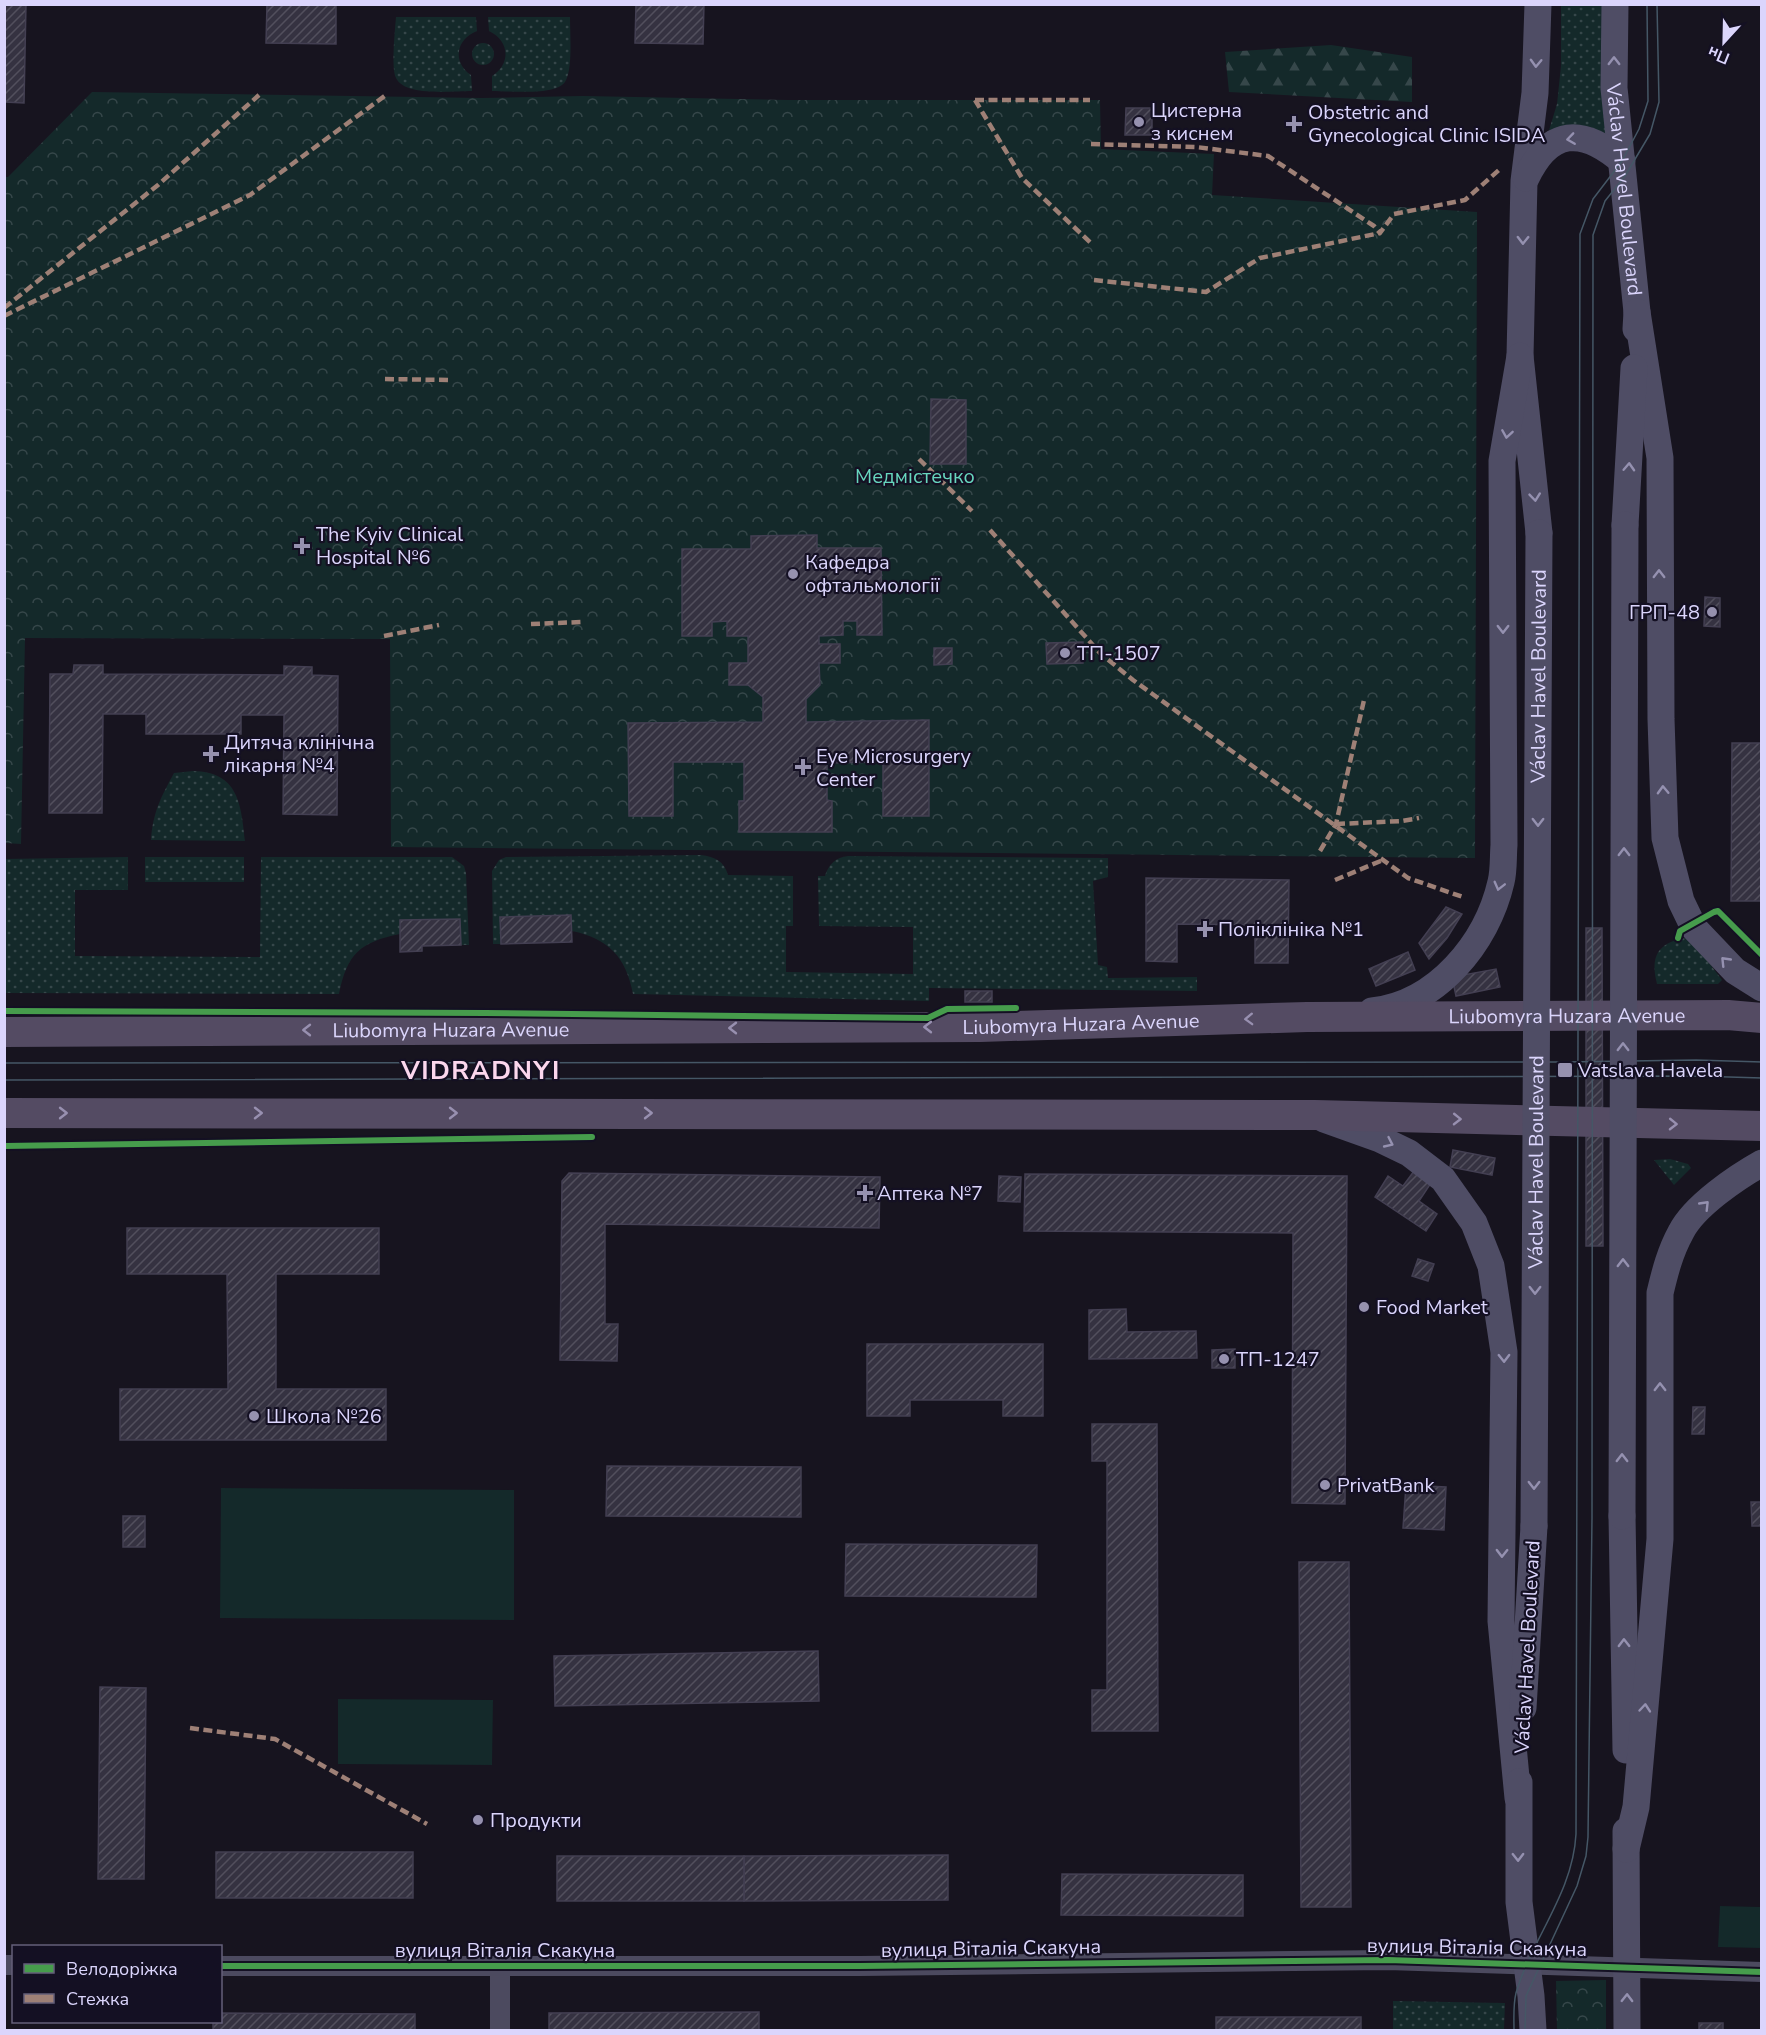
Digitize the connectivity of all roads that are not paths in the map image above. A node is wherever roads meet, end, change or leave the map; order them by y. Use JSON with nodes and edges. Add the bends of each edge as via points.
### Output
{"nodes":[{"id":1,"x":1538,"y":4,"type":"edge"},
{"id":2,"x":1615,"y":4,"type":"edge"},
{"id":3,"x":1622,"y":161,"type":"junction"},
{"id":4,"x":1524,"y":181,"type":"junction"},
{"id":5,"x":1638,"y":312,"type":"junction"},
{"id":6,"x":1520,"y":356,"type":"junction"},
{"id":7,"x":1761,"y":988,"type":"edge"},
{"id":8,"x":1307,"y":1017,"type":"junction"},
{"id":9,"x":1761,"y":1018,"type":"edge"},
{"id":10,"x":4,"y":1032,"type":"edge"},
{"id":11,"x":4,"y":1113,"type":"edge"},
{"id":12,"x":1315,"y":1115,"type":"junction"},
{"id":13,"x":1761,"y":1126,"type":"edge"},
{"id":14,"x":1761,"y":1163,"type":"edge"},
{"id":15,"x":1518,"y":1798,"type":"junction"},
{"id":16,"x":1626,"y":1848,"type":"junction"},
{"id":17,"x":1527,"y":1965,"type":"junction"},
{"id":18,"x":222,"y":1966,"type":"edge"},
{"id":19,"x":1628,"y":1966,"type":"junction"},
{"id":20,"x":500,"y":1967,"type":"junction"},
{"id":21,"x":1761,"y":1972,"type":"edge"},
{"id":22,"x":500,"y":2031,"type":"edge"},
{"id":23,"x":1533,"y":2031,"type":"edge"},
{"id":24,"x":1627,"y":2031,"type":"edge"}],
"edges":[{"from":1,"to":4,"type":"main road","name":"Václav Havel Boulevard","one_way":true,"via":[[1535,93]]},
{"from":3,"to":2,"type":"main road","name":"Václav Havel Boulevard","one_way":true,"via":[[1614,88]]},
{"from":3,"to":4,"type":"main road","one_way":true,"via":[[1593,141],[1565,139],[1543,152]]},
{"from":3,"to":5,"type":"main road","name":"Václav Havel Boulevard"},
{"from":4,"to":6,"type":"main road","name":"Václav Havel Boulevard","one_way":true},
{"from":7,"to":5,"type":"main road","one_way":true,"via":[[1735,972],[1694,928],[1682,901],[1665,838],[1660,458]]},
{"from":16,"to":5,"type":"main road","name":"Václav Havel Boulevard","one_way":true,"bridge":true,"via":[[1622,1516],[1625,525]]},
{"from":6,"to":8,"type":"main road","one_way":true,"via":[[1503,461],[1504,845],[1501,881],[1493,908],[1478,939],[1460,963],[1412,1000],[1389,1009]]},
{"from":6,"to":15,"type":"main road","name":"Václav Havel Boulevard","one_way":true,"bridge":true,"via":[[1539,532],[1534,1526]]},
{"from":8,"to":9,"type":"main road","name":"Liubomyra Huzara Avenue"},
{"from":8,"to":10,"type":"main road","name":"Liubomyra Huzara Avenue","one_way":true,"via":[[980,1027]]},
{"from":11,"to":12,"type":"main road","one_way":true},
{"from":12,"to":13,"type":"main road","one_way":true},
{"from":12,"to":15,"type":"main road","one_way":true,"via":[[1409,1153],[1443,1179],[1474,1223],[1491,1266],[1504,1352],[1502,1621]]},
{"from":16,"to":14,"type":"main road","one_way":true,"via":[[1636,1807],[1660,1539],[1660,1293],[1682,1229],[1709,1200]]},
{"from":15,"to":17,"type":"main road","name":"Václav Havel Boulevard","one_way":true,"via":[[1519,1902]]},
{"from":16,"to":19,"type":"main road","name":"Václav Havel Boulevard"},
{"from":17,"to":19,"type":"street","name":"вулиця Віталія Скакуна"},
{"from":17,"to":20,"type":"street","name":"вулиця Віталія Скакуна","via":[[1379,1960]]},
{"from":17,"to":23,"type":"main road","name":"Václav Havel Boulevard"},
{"from":18,"to":20,"type":"street","name":"вулиця Віталія Скакуна"},
{"from":19,"to":21,"type":"street","name":"вулиця Віталія Скакуна"},
{"from":24,"to":19,"type":"main road","name":"Václav Havel Boulevard","one_way":true},
{"from":20,"to":22,"type":"street"}]}
